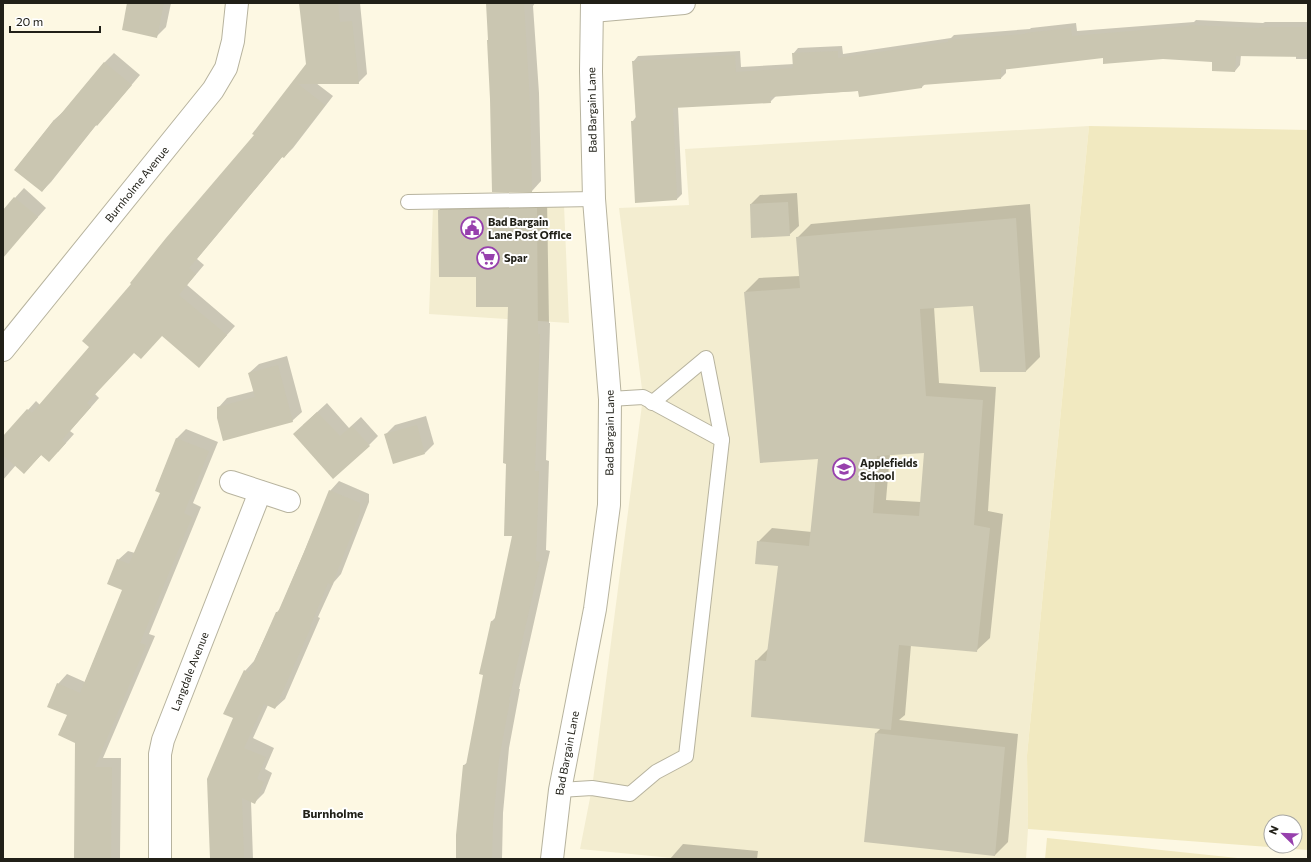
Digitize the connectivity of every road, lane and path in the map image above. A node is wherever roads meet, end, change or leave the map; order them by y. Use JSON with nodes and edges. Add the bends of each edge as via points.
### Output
{"nodes":[{"id":1,"x":238,"y":3,"type":"edge"},
{"id":2,"x":684,"y":3,"type":"edge"},
{"id":3,"x":592,"y":7,"type":"edge"},
{"id":4,"x":594,"y":199,"type":"junction"},
{"id":5,"x":408,"y":202,"type":"dead end"},
{"id":6,"x":3,"y":350,"type":"edge"},
{"id":7,"x":610,"y":399,"type":"junction"},
{"id":8,"x":652,"y":403,"type":"junction"},
{"id":9,"x":722,"y":440,"type":"junction"},
{"id":10,"x":231,"y":482,"type":"dead end"},
{"id":11,"x":260,"y":492,"type":"junction"},
{"id":12,"x":289,"y":501,"type":"dead end"},
{"id":13,"x":560,"y":790,"type":"junction"},
{"id":14,"x":160,"y":859,"type":"edge"},
{"id":15,"x":552,"y":859,"type":"edge"}],
"edges":[{"from":1,"to":6,"type":"street","name":"Burnholme Avenue","via":[[226,68],[213,90]]},
{"from":2,"to":3,"type":"street"},
{"from":3,"to":4,"type":"street","name":"Bad Bargain Lane"},
{"from":4,"to":5,"type":"lane"},
{"from":4,"to":7,"type":"street","name":"Bad Bargain Lane"},
{"from":7,"to":8,"type":"lane","via":[[643,397]]},
{"from":7,"to":13,"type":"street","name":"Bad Bargain Lane","via":[[609,505],[594,609]]},
{"from":8,"to":9,"type":"lane"},
{"from":8,"to":9,"type":"lane","via":[[706,358]]},
{"from":9,"to":13,"type":"lane","via":[[686,756],[656,772],[630,794],[592,788]]},
{"from":10,"to":11,"type":"street"},
{"from":11,"to":12,"type":"street"},
{"from":11,"to":14,"type":"street","name":"Langdale Avenue","via":[[163,740],[160,754]]},
{"from":13,"to":15,"type":"street","name":"Bad Bargain Lane"}]}
